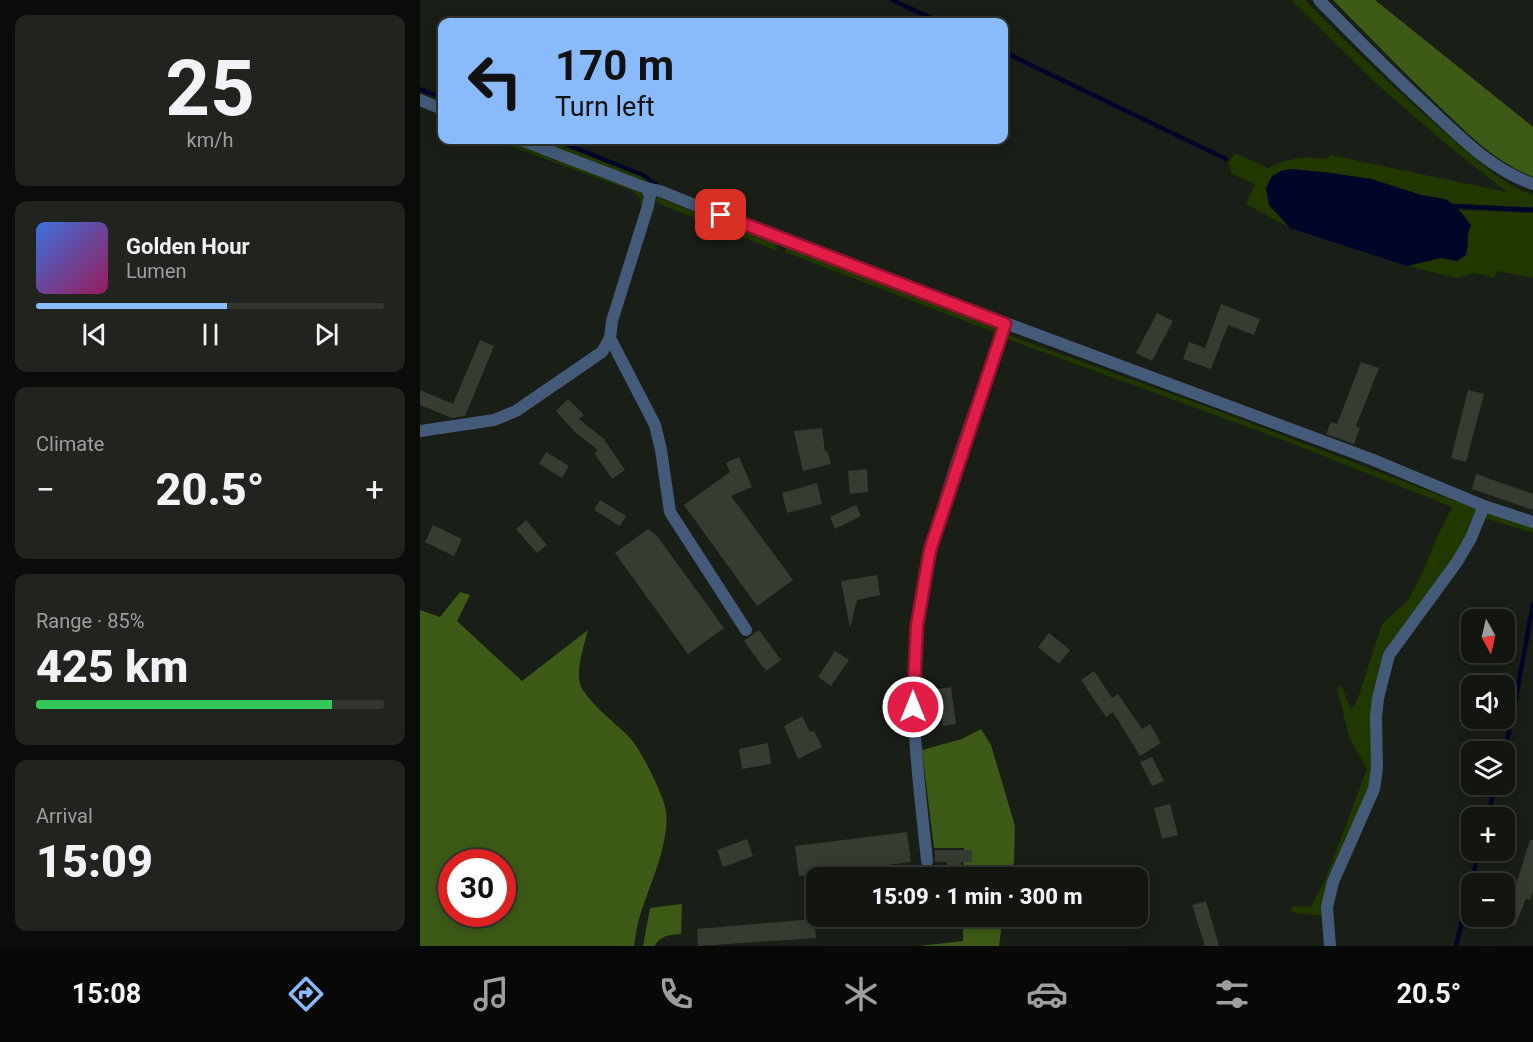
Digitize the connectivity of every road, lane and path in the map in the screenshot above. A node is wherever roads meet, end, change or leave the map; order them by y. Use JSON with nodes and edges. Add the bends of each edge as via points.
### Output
{"nodes":[{"id":1,"x":1319,"y":0,"type":"edge"},
{"id":2,"x":420,"y":100,"type":"edge"},
{"id":3,"x":438,"y":107,"type":"edge"},
{"id":4,"x":531,"y":144,"type":"edge"},
{"id":5,"x":1533,"y":184,"type":"edge"},
{"id":6,"x":646,"y":188,"type":"junction"},
{"id":7,"x":1005,"y":324,"type":"junction"},
{"id":8,"x":610,"y":338,"type":"junction"},
{"id":9,"x":420,"y":431,"type":"edge"},
{"id":10,"x":1484,"y":506,"type":"junction"},
{"id":11,"x":1533,"y":522,"type":"edge"},
{"id":12,"x":746,"y":630,"type":"dead end"},
{"id":13,"x":927,"y":861,"type":"dead end"},
{"id":14,"x":1330,"y":946,"type":"edge"}],
"edges":[{"from":1,"to":5,"type":"street","via":[[1477,153]]},
{"from":2,"to":3,"type":"street"},
{"from":4,"to":6,"type":"street"},
{"from":6,"to":7,"type":"street"},
{"from":6,"to":8,"type":"street","via":[[650,196],[648,206]]},
{"from":7,"to":10,"type":"street","via":[[1371,459]]},
{"from":7,"to":13,"type":"street","via":[[930,550],[921,599],[913,707]]},
{"from":8,"to":9,"type":"street","via":[[602,352],[516,411],[494,420]]},
{"from":8,"to":12,"type":"street","via":[[655,426],[670,512]]},
{"from":10,"to":11,"type":"street"},
{"from":10,"to":14,"type":"street","via":[[1457,562],[1389,655],[1378,698],[1374,789],[1333,882],[1327,907]]}]}
